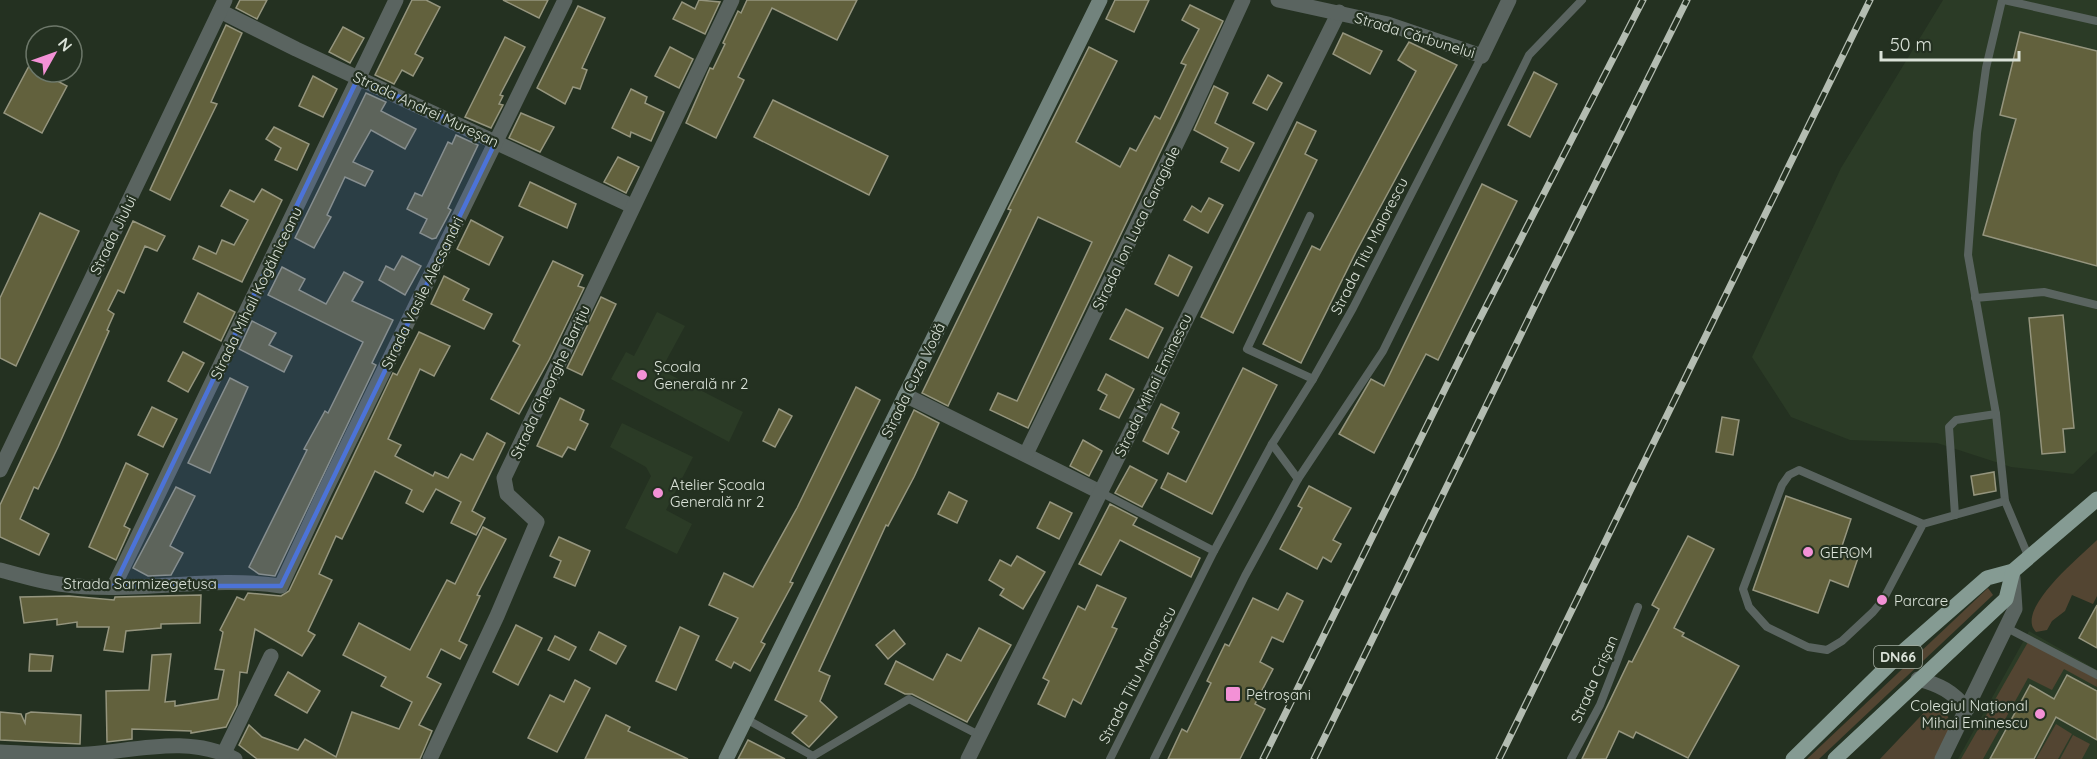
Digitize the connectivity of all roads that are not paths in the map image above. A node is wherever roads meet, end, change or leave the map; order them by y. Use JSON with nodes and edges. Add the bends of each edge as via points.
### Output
{"nodes":[{"id":1,"x":396,"y":0,"type":"edge"},
{"id":2,"x":565,"y":0,"type":"edge"},
{"id":3,"x":732,"y":0,"type":"edge"},
{"id":4,"x":1100,"y":0,"type":"edge"},
{"id":5,"x":1243,"y":0,"type":"edge"},
{"id":6,"x":1278,"y":0,"type":"edge"},
{"id":7,"x":1509,"y":0,"type":"edge"},
{"id":8,"x":1582,"y":0,"type":"edge"},
{"id":9,"x":2003,"y":0,"type":"edge"},
{"id":10,"x":222,"y":5,"type":"edge"},
{"id":11,"x":1339,"y":12,"type":"junction"},
{"id":12,"x":2097,"y":21,"type":"edge"},
{"id":13,"x":1482,"y":56,"type":"junction"},
{"id":14,"x":358,"y":78,"type":"junction"},
{"id":15,"x":496,"y":141,"type":"junction"},
{"id":16,"x":632,"y":206,"type":"junction"},
{"id":17,"x":1310,"y":216,"type":"dead end"},
{"id":18,"x":1975,"y":298,"type":"junction"},
{"id":19,"x":2097,"y":305,"type":"edge"},
{"id":20,"x":1313,"y":379,"type":"junction"},
{"id":21,"x":905,"y":395,"type":"junction"},
{"id":22,"x":1996,"y":414,"type":"junction"},
{"id":23,"x":1272,"y":444,"type":"junction"},
{"id":24,"x":1026,"y":454,"type":"junction"},
{"id":25,"x":0,"y":470,"type":"edge"},
{"id":26,"x":1298,"y":479,"type":"junction"},
{"id":27,"x":1100,"y":492,"type":"junction"},
{"id":28,"x":2097,"y":499,"type":"edge"},
{"id":29,"x":2005,"y":501,"type":"junction"},
{"id":30,"x":1955,"y":515,"type":"junction"},
{"id":31,"x":1923,"y":525,"type":"junction"},
{"id":32,"x":1214,"y":551,"type":"junction"},
{"id":33,"x":2029,"y":558,"type":"junction"},
{"id":34,"x":0,"y":570,"type":"edge"},
{"id":35,"x":2013,"y":571,"type":"junction"},
{"id":36,"x":114,"y":585,"type":"junction"},
{"id":37,"x":281,"y":586,"type":"joint"},
{"id":38,"x":1638,"y":607,"type":"dead end"},
{"id":39,"x":2007,"y":628,"type":"junction"},
{"id":40,"x":270,"y":656,"type":"dead end"},
{"id":41,"x":2097,"y":675,"type":"edge"},
{"id":42,"x":1918,"y":679,"type":"junction"},
{"id":43,"x":1967,"y":710,"type":"junction"},
{"id":44,"x":746,"y":719,"type":"junction"},
{"id":45,"x":980,"y":735,"type":"junction"},
{"id":46,"x":0,"y":752,"type":"edge"},
{"id":47,"x":202,"y":753,"type":"edge"},
{"id":48,"x":230,"y":756,"type":"edge"},
{"id":49,"x":812,"y":758,"type":"edge"},
{"id":50,"x":430,"y":759,"type":"edge"},
{"id":51,"x":726,"y":759,"type":"edge"},
{"id":52,"x":968,"y":759,"type":"edge"},
{"id":53,"x":1110,"y":759,"type":"edge"},
{"id":54,"x":1154,"y":759,"type":"edge"},
{"id":55,"x":1571,"y":759,"type":"edge"},
{"id":56,"x":1793,"y":759,"type":"edge"},
{"id":57,"x":1835,"y":759,"type":"edge"},
{"id":58,"x":1942,"y":759,"type":"edge"}],
"edges":[{"from":1,"to":14,"type":"street","name":"Strada Mihail Kogălniceanu"},
{"from":2,"to":15,"type":"street","name":"Strada Vasile Alecsandri"},
{"from":3,"to":16,"type":"street","name":"Strada Gheorghe Barițiu"},
{"from":4,"to":21,"type":"main road","name":"Strada Cuza Vodă"},
{"from":5,"to":24,"type":"street","name":"Strada Ion Luca Caragiale"},
{"from":6,"to":11,"type":"street","name":"Strada Cărbunelui"},
{"from":7,"to":13,"type":"street"},
{"from":8,"to":26,"type":"lane","via":[[1529,55],[1383,351]]},
{"from":9,"to":12,"type":"lane"},
{"from":9,"to":18,"type":"lane","via":[[1986,68],[1973,179],[1968,255]]},
{"from":10,"to":14,"type":"street","name":"Strada Andrei Mureșan"},
{"from":10,"to":25,"type":"street","name":"Strada Jiului"},
{"from":11,"to":13,"type":"street","name":"Strada Cărbunelui"},
{"from":11,"to":27,"type":"street","name":"Strada Mihai Eminescu"},
{"from":13,"to":20,"type":"lane","name":"Strada Titu Maiorescu"},
{"from":14,"to":15,"type":"street","name":"Strada Andrei Mureșan"},
{"from":14,"to":36,"type":"street","name":"Strada Mihail Kogălniceanu"},
{"from":15,"to":16,"type":"street","name":"Strada Andrei Mureșan"},
{"from":15,"to":37,"type":"street","name":"Strada Vasile Alecsandri"},
{"from":16,"to":50,"type":"street","name":"Strada Gheorghe Barițiu","via":[[504,478],[507,494],[537,522]]},
{"from":17,"to":20,"type":"lane","via":[[1247,349]]},
{"from":18,"to":19,"type":"lane","via":[[2044,292]]},
{"from":18,"to":22,"type":"lane"},
{"from":20,"to":23,"type":"lane","name":"Strada Titu Maiorescu"},
{"from":21,"to":24,"type":"street"},
{"from":21,"to":44,"type":"main road","name":"Strada Cuza Vodă"},
{"from":22,"to":29,"type":"lane"},
{"from":22,"to":30,"type":"lane","via":[[1956,420],[1949,428]]},
{"from":23,"to":26,"type":"lane"},
{"from":23,"to":32,"type":"lane","name":"Strada Titu Maiorescu"},
{"from":24,"to":27,"type":"street"},
{"from":26,"to":54,"type":"lane"},
{"from":27,"to":32,"type":"lane"},
{"from":27,"to":45,"type":"street","name":"Strada Mihai Eminescu"},
{"from":28,"to":33,"type":"main road","number":"DN66"},
{"from":29,"to":30,"type":"lane"},
{"from":29,"to":33,"type":"lane"},
{"from":30,"to":31,"type":"lane"},
{"from":31,"to":31,"type":"lane","via":[[1799,470],[1782,484],[1743,589],[1749,607],[1767,627],[1809,647],[1827,650],[1842,641],[1883,600]]},
{"from":32,"to":53,"type":"lane","name":"Strada Titu Maiorescu"},
{"from":33,"to":35,"type":"main road","number":"DN66"},
{"from":34,"to":36,"type":"street","name":"Strada Sarmizegetusa","via":[[59,584]]},
{"from":35,"to":39,"type":"street","via":[[2015,609]]},
{"from":35,"to":42,"type":"main road","number":"DN66","via":[[2006,599]]},
{"from":35,"to":56,"type":"main road","number":"DN66","via":[[1987,578],[1890,664]]},
{"from":36,"to":37,"type":"street","name":"Strada Sarmizegetusa"},
{"from":38,"to":55,"type":"lane","name":"Strada Crișan","via":[[1604,695]]},
{"from":39,"to":41,"type":"lane"},
{"from":39,"to":43,"type":"street"},
{"from":40,"to":48,"type":"street"},
{"from":42,"to":43,"type":"street","via":[[1943,686]]},
{"from":42,"to":57,"type":"main road","number":"DN66"},
{"from":43,"to":58,"type":"street"},
{"from":44,"to":49,"type":"lane"},
{"from":44,"to":51,"type":"main road","name":"Strada Cuza Vodă"},
{"from":45,"to":49,"type":"lane","via":[[909,699]]},
{"from":45,"to":52,"type":"street","name":"Strada Mihai Eminescu"},
{"from":46,"to":47,"type":"street","via":[[87,754],[142,748]]},
{"from":47,"to":48,"type":"street"}]}
